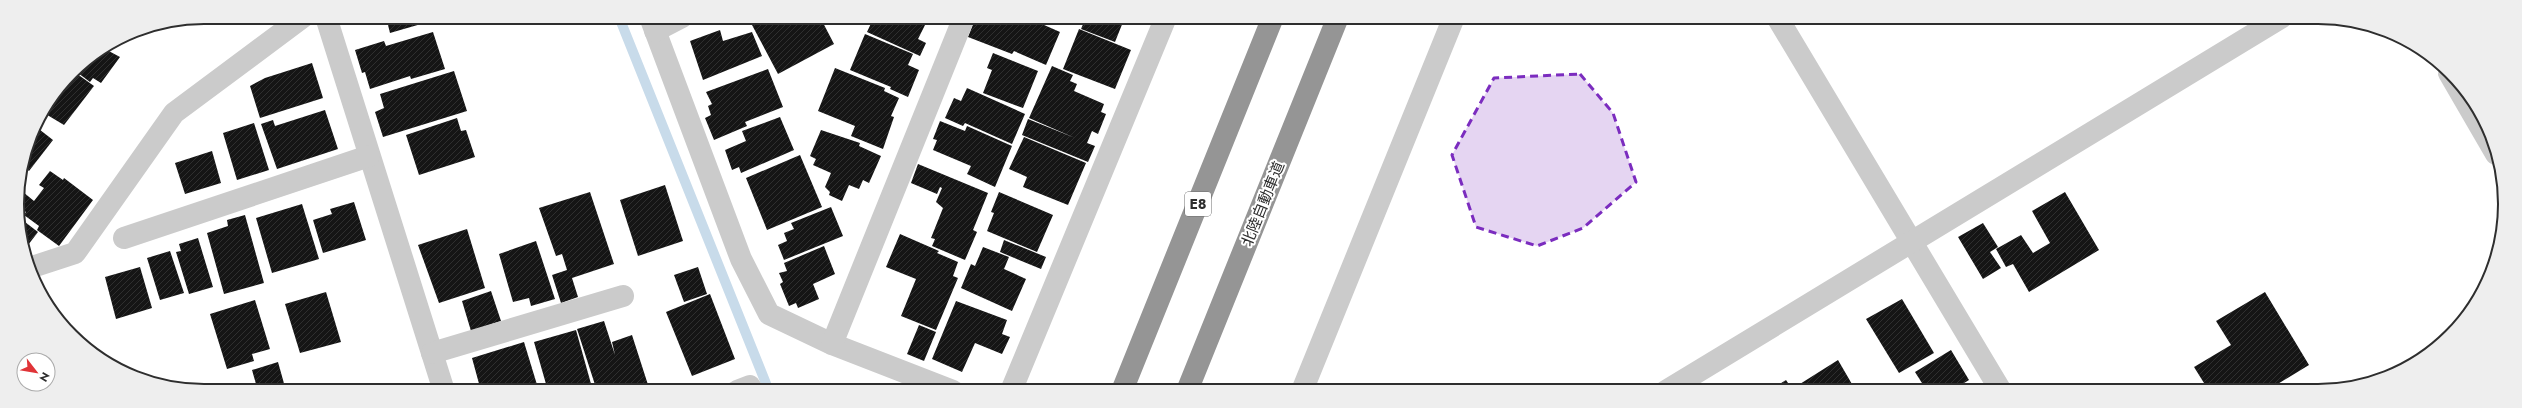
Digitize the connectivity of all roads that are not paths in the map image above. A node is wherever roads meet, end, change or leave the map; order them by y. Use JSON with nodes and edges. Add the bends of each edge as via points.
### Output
{"nodes":[{"id":1,"x":295,"y":24,"type":"edge"},
{"id":2,"x":328,"y":24,"type":"edge"},
{"id":3,"x":653,"y":24,"type":"edge"},
{"id":4,"x":961,"y":24,"type":"edge"},
{"id":5,"x":1163,"y":24,"type":"edge"},
{"id":6,"x":1270,"y":24,"type":"edge"},
{"id":7,"x":1335,"y":24,"type":"edge"},
{"id":8,"x":1346,"y":24,"type":"edge"},
{"id":9,"x":1451,"y":24,"type":"edge"},
{"id":10,"x":1781,"y":24,"type":"edge"},
{"id":11,"x":2270,"y":24,"type":"edge"},
{"id":12,"x":2462,"y":96,"type":"edge"},
{"id":13,"x":2480,"y":127,"type":"edge"},
{"id":14,"x":1286,"y":147,"type":"junction"},
{"id":15,"x":369,"y":156,"type":"junction"},
{"id":16,"x":124,"y":238,"type":"dead end"},
{"id":17,"x":1911,"y":241,"type":"junction"},
{"id":18,"x":35,"y":266,"type":"edge"},
{"id":19,"x":623,"y":296,"type":"dead end"},
{"id":20,"x":832,"y":344,"type":"junction"},
{"id":21,"x":432,"y":353,"type":"junction"},
{"id":22,"x":442,"y":384,"type":"edge"},
{"id":23,"x":935,"y":384,"type":"edge"},
{"id":24,"x":1014,"y":384,"type":"edge"},
{"id":25,"x":1125,"y":384,"type":"edge"},
{"id":26,"x":1190,"y":384,"type":"edge"},
{"id":27,"x":1305,"y":384,"type":"edge"},
{"id":28,"x":1677,"y":384,"type":"edge"},
{"id":29,"x":1997,"y":384,"type":"edge"}],
"edges":[{"from":1,"to":18,"type":"street","via":[[174,113],[75,253]]},
{"from":2,"to":15,"type":"street"},
{"from":3,"to":20,"type":"street","via":[[741,259],[769,314]]},
{"from":4,"to":20,"type":"street"},
{"from":5,"to":24,"type":"street"},
{"from":6,"to":25,"type":"highway","number":"E8"},
{"from":7,"to":14,"type":"highway","name":"北陸自動車道"},
{"from":8,"to":14,"type":"highway"},
{"from":9,"to":27,"type":"street"},
{"from":10,"to":17,"type":"street"},
{"from":11,"to":17,"type":"street"},
{"from":12,"to":13,"type":"street"},
{"from":14,"to":26,"type":"highway","name":"北陸自動車道"},
{"from":15,"to":16,"type":"street"},
{"from":15,"to":21,"type":"street"},
{"from":17,"to":28,"type":"street"},
{"from":17,"to":29,"type":"street"},
{"from":19,"to":21,"type":"street"},
{"from":20,"to":23,"type":"street"},
{"from":21,"to":22,"type":"street"}]}
